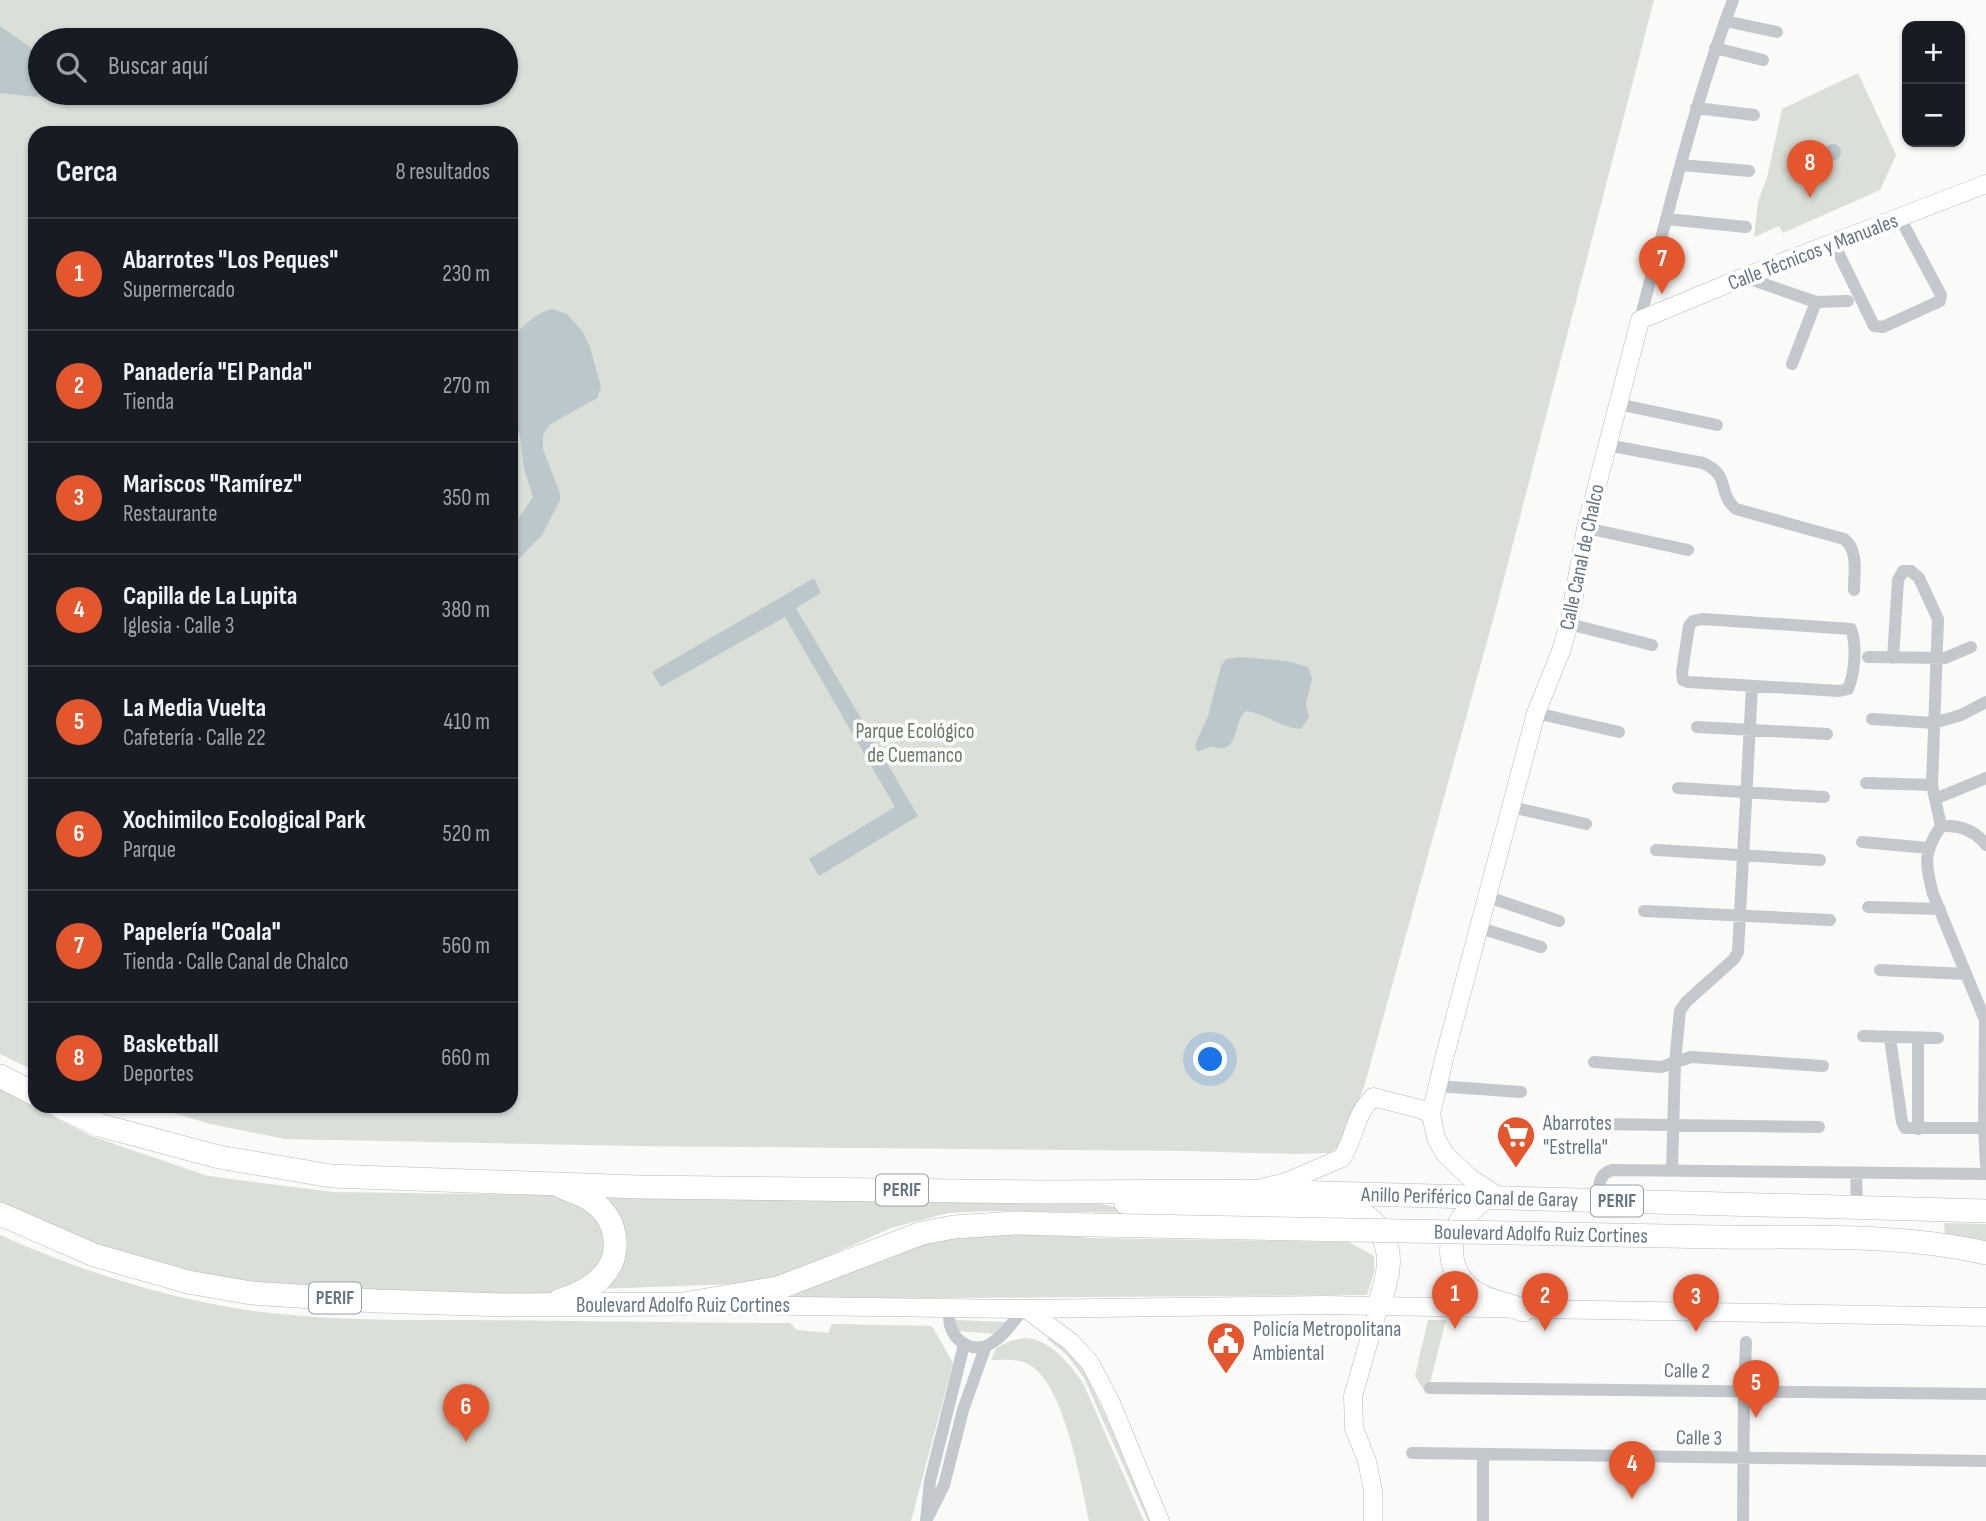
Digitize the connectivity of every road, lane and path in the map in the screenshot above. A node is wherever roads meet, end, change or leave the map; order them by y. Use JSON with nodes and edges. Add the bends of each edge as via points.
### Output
{"nodes":[{"id":1,"x":1733,"y":0,"type":"edge"},
{"id":2,"x":1725,"y":21,"type":"junction"},
{"id":3,"x":1777,"y":33,"type":"dead end"},
{"id":4,"x":1715,"y":48,"type":"junction"},
{"id":5,"x":1763,"y":60,"type":"dead end"},
{"id":6,"x":1696,"y":108,"type":"junction"},
{"id":7,"x":1754,"y":115,"type":"dead end"},
{"id":8,"x":1682,"y":165,"type":"junction"},
{"id":9,"x":1749,"y":170,"type":"dead end"},
{"id":10,"x":1986,"y":184,"type":"edge"},
{"id":11,"x":1900,"y":218,"type":"junction"},
{"id":12,"x":1667,"y":219,"type":"junction"},
{"id":13,"x":1746,"y":227,"type":"dead end"},
{"id":14,"x":1834,"y":244,"type":"junction"},
{"id":15,"x":1744,"y":277,"type":"junction"},
{"id":16,"x":1848,"y":301,"type":"dead end"},
{"id":17,"x":1816,"y":302,"type":"junction"},
{"id":18,"x":1640,"y":320,"type":"junction"},
{"id":19,"x":1793,"y":364,"type":"dead end"},
{"id":20,"x":1618,"y":404,"type":"junction"},
{"id":21,"x":1717,"y":425,"type":"dead end"},
{"id":22,"x":1607,"y":445,"type":"junction"},
{"id":23,"x":1586,"y":528,"type":"junction"},
{"id":24,"x":1688,"y":550,"type":"dead end"},
{"id":25,"x":1854,"y":590,"type":"dead end"},
{"id":26,"x":1569,"y":624,"type":"junction"},
{"id":27,"x":1651,"y":645,"type":"dead end"},
{"id":28,"x":1971,"y":647,"type":"dead end"},
{"id":29,"x":1868,"y":657,"type":"dead end"},
{"id":30,"x":1893,"y":658,"type":"junction"},
{"id":31,"x":1936,"y":658,"type":"junction"},
{"id":32,"x":1752,"y":686,"type":"junction"},
{"id":33,"x":1986,"y":702,"type":"edge"},
{"id":34,"x":1536,"y":713,"type":"junction"},
{"id":35,"x":1872,"y":719,"type":"dead end"},
{"id":36,"x":1934,"y":723,"type":"junction"},
{"id":37,"x":1697,"y":727,"type":"dead end"},
{"id":38,"x":1749,"y":729,"type":"junction"},
{"id":39,"x":1619,"y":732,"type":"dead end"},
{"id":40,"x":1826,"y":734,"type":"dead end"},
{"id":41,"x":1986,"y":778,"type":"edge"},
{"id":42,"x":1866,"y":783,"type":"dead end"},
{"id":43,"x":1932,"y":785,"type":"junction"},
{"id":44,"x":1678,"y":788,"type":"dead end"},
{"id":45,"x":1745,"y":792,"type":"junction"},
{"id":46,"x":1824,"y":797,"type":"dead end"},
{"id":47,"x":1935,"y":799,"type":"junction"},
{"id":48,"x":1511,"y":807,"type":"junction"},
{"id":49,"x":1586,"y":824,"type":"dead end"},
{"id":50,"x":1941,"y":827,"type":"junction"},
{"id":51,"x":1862,"y":842,"type":"dead end"},
{"id":52,"x":1986,"y":845,"type":"edge"},
{"id":53,"x":1928,"y":848,"type":"junction"},
{"id":54,"x":1656,"y":850,"type":"dead end"},
{"id":55,"x":1743,"y":853,"type":"junction"},
{"id":56,"x":1820,"y":860,"type":"dead end"},
{"id":57,"x":1488,"y":897,"type":"junction"},
{"id":58,"x":1868,"y":907,"type":"dead end"},
{"id":59,"x":1940,"y":909,"type":"junction"},
{"id":60,"x":1644,"y":911,"type":"dead end"},
{"id":61,"x":1739,"y":916,"type":"junction"},
{"id":62,"x":1830,"y":920,"type":"dead end"},
{"id":63,"x":1559,"y":921,"type":"dead end"},
{"id":64,"x":1480,"y":928,"type":"junction"},
{"id":65,"x":1541,"y":947,"type":"dead end"},
{"id":66,"x":1880,"y":970,"type":"dead end"},
{"id":67,"x":1966,"y":974,"type":"junction"},
{"id":68,"x":1986,"y":1020,"type":"edge"},
{"id":69,"x":1863,"y":1036,"type":"dead end"},
{"id":70,"x":1890,"y":1038,"type":"junction"},
{"id":71,"x":1918,"y":1038,"type":"junction"},
{"id":72,"x":1938,"y":1038,"type":"dead end"},
{"id":73,"x":1594,"y":1062,"type":"dead end"},
{"id":74,"x":1675,"y":1062,"type":"junction"},
{"id":75,"x":1823,"y":1066,"type":"dead end"},
{"id":76,"x":0,"y":1076,"type":"edge"},
{"id":77,"x":1437,"y":1086,"type":"junction"},
{"id":78,"x":28,"y":1090,"type":"edge"},
{"id":79,"x":1521,"y":1092,"type":"dead end"},
{"id":80,"x":1425,"y":1112,"type":"junction"},
{"id":81,"x":74,"y":1113,"type":"edge"},
{"id":82,"x":1596,"y":1124,"type":"dead end"},
{"id":83,"x":1673,"y":1125,"type":"junction"},
{"id":84,"x":1819,"y":1127,"type":"dead end"},
{"id":85,"x":1983,"y":1128,"type":"junction"},
{"id":86,"x":1918,"y":1129,"type":"junction"},
{"id":87,"x":1986,"y":1165,"type":"edge"},
{"id":88,"x":1672,"y":1170,"type":"junction"},
{"id":89,"x":1856,"y":1173,"type":"junction"},
{"id":90,"x":1986,"y":1174,"type":"edge"},
{"id":91,"x":556,"y":1185,"type":"junction"},
{"id":92,"x":1249,"y":1191,"type":"junction"},
{"id":93,"x":1045,"y":1192,"type":"junction"},
{"id":94,"x":1493,"y":1198,"type":"junction"},
{"id":95,"x":1599,"y":1201,"type":"junction"},
{"id":96,"x":1857,"y":1207,"type":"junction"},
{"id":97,"x":1986,"y":1211,"type":"edge"},
{"id":98,"x":0,"y":1214,"type":"edge"},
{"id":99,"x":1986,"y":1253,"type":"edge"},
{"id":100,"x":683,"y":1304,"type":"junction"},
{"id":101,"x":550,"y":1305,"type":"junction"},
{"id":102,"x":1379,"y":1306,"type":"junction"},
{"id":103,"x":949,"y":1309,"type":"junction"},
{"id":104,"x":1025,"y":1309,"type":"junction"},
{"id":105,"x":1523,"y":1310,"type":"junction"},
{"id":106,"x":1986,"y":1317,"type":"edge"},
{"id":107,"x":1746,"y":1342,"type":"dead end"},
{"id":108,"x":964,"y":1345,"type":"junction"},
{"id":109,"x":985,"y":1348,"type":"junction"},
{"id":110,"x":1430,"y":1388,"type":"dead end"},
{"id":111,"x":1744,"y":1391,"type":"junction"},
{"id":112,"x":1986,"y":1394,"type":"edge"},
{"id":113,"x":950,"y":1407,"type":"junction"},
{"id":114,"x":964,"y":1410,"type":"junction"},
{"id":115,"x":1412,"y":1453,"type":"dead end"},
{"id":116,"x":1483,"y":1454,"type":"junction"},
{"id":117,"x":1743,"y":1458,"type":"junction"},
{"id":118,"x":1986,"y":1461,"type":"edge"},
{"id":119,"x":926,"y":1521,"type":"edge"},
{"id":120,"x":1160,"y":1521,"type":"edge"},
{"id":121,"x":1373,"y":1521,"type":"edge"},
{"id":122,"x":1483,"y":1521,"type":"edge"},
{"id":123,"x":1743,"y":1521,"type":"edge"}],
"edges":[{"from":1,"to":2,"type":"street","name":"Calle Canal de Chalco"},
{"from":2,"to":3,"type":"street"},
{"from":2,"to":4,"type":"street","name":"Calle Canal de Chalco"},
{"from":4,"to":5,"type":"street"},
{"from":4,"to":6,"type":"street","name":"Calle Canal de Chalco"},
{"from":6,"to":7,"type":"street"},
{"from":6,"to":8,"type":"street","name":"Calle Canal de Chalco"},
{"from":8,"to":9,"type":"street"},
{"from":8,"to":12,"type":"street","name":"Calle Canal de Chalco"},
{"from":10,"to":11,"type":"main road","name":"Calle Técnicos y Manuales"},
{"from":11,"to":14,"type":"main road","name":"Calle Técnicos y Manuales"},
{"from":11,"to":14,"type":"street","via":[[1941,295],[1940,301],[1883,327],[1874,326]]},
{"from":12,"to":13,"type":"street"},
{"from":12,"to":18,"type":"street","name":"Calle Canal de Chalco"},
{"from":14,"to":15,"type":"main road","name":"Calle Técnicos y Manuales"},
{"from":15,"to":17,"type":"street"},
{"from":15,"to":18,"type":"main road","name":"Calle Técnicos y Manuales"},
{"from":16,"to":17,"type":"street"},
{"from":17,"to":19,"type":"street"},
{"from":18,"to":20,"type":"main road","name":"Calle Canal de Chalco"},
{"from":20,"to":21,"type":"street"},
{"from":20,"to":22,"type":"main road","name":"Calle Canal de Chalco"},
{"from":22,"to":23,"type":"main road","name":"Calle Canal de Chalco"},
{"from":22,"to":25,"type":"street","via":[[1716,468],[1736,509],[1844,540],[1854,551]]},
{"from":23,"to":24,"type":"street"},
{"from":23,"to":26,"type":"main road","name":"Calle Canal de Chalco"},
{"from":26,"to":27,"type":"street"},
{"from":26,"to":34,"type":"main road","name":"Calle Canal de Chalco"},
{"from":28,"to":31,"type":"street"},
{"from":29,"to":30,"type":"street"},
{"from":30,"to":31,"type":"street"},
{"from":30,"to":31,"type":"street","via":[[1898,580],[1903,571],[1911,571],[1919,578],[1938,619]]},
{"from":31,"to":36,"type":"street"},
{"from":32,"to":32,"type":"street","via":[[1848,689],[1851,629],[1693,621],[1683,680]]},
{"from":32,"to":38,"type":"street"},
{"from":33,"to":36,"type":"street"},
{"from":34,"to":39,"type":"street"},
{"from":34,"to":48,"type":"main road","name":"Calle Canal de Chalco"},
{"from":35,"to":36,"type":"street"},
{"from":36,"to":43,"type":"street"},
{"from":37,"to":38,"type":"street"},
{"from":38,"to":40,"type":"street"},
{"from":38,"to":45,"type":"street"},
{"from":41,"to":47,"type":"street"},
{"from":42,"to":43,"type":"street"},
{"from":43,"to":47,"type":"street"},
{"from":44,"to":45,"type":"street"},
{"from":45,"to":46,"type":"street"},
{"from":45,"to":55,"type":"street"},
{"from":47,"to":50,"type":"street"},
{"from":48,"to":49,"type":"street"},
{"from":48,"to":57,"type":"main road","name":"Calle Canal de Chalco"},
{"from":50,"to":52,"type":"street","via":[[1961,827]]},
{"from":50,"to":53,"type":"street"},
{"from":51,"to":53,"type":"street"},
{"from":53,"to":59,"type":"street","via":[[1928,875]]},
{"from":54,"to":55,"type":"street"},
{"from":55,"to":56,"type":"street"},
{"from":55,"to":61,"type":"street"},
{"from":57,"to":63,"type":"street"},
{"from":57,"to":64,"type":"main road","name":"Calle Canal de Chalco"},
{"from":58,"to":59,"type":"street"},
{"from":59,"to":67,"type":"street"},
{"from":60,"to":61,"type":"street"},
{"from":61,"to":62,"type":"street"},
{"from":61,"to":74,"type":"street","via":[[1734,959],[1681,1008]]},
{"from":64,"to":65,"type":"street"},
{"from":64,"to":77,"type":"main road","name":"Calle Canal de Chalco"},
{"from":66,"to":67,"type":"street"},
{"from":67,"to":68,"type":"street"},
{"from":68,"to":85,"type":"street"},
{"from":69,"to":70,"type":"street"},
{"from":70,"to":71,"type":"street"},
{"from":70,"to":86,"type":"street","via":[[1902,1122],[1905,1128]]},
{"from":71,"to":72,"type":"street"},
{"from":71,"to":86,"type":"street"},
{"from":73,"to":74,"type":"street","via":[[1661,1067]]},
{"from":74,"to":75,"type":"street","via":[[1691,1057]]},
{"from":74,"to":83,"type":"street"},
{"from":76,"to":78,"type":"highway"},
{"from":77,"to":79,"type":"street"},
{"from":77,"to":80,"type":"main road","name":"Calle Canal de Chalco"},
{"from":80,"to":92,"type":"main road","via":[[1373,1097],[1354,1124],[1342,1158],[1286,1182]]},
{"from":80,"to":94,"type":"main road","name":"Calle Canal de Chalco","via":[[1445,1154]]},
{"from":81,"to":91,"type":"highway","number":"PERIF","via":[[99,1125],[219,1157],[331,1176]]},
{"from":82,"to":83,"type":"street"},
{"from":83,"to":84,"type":"street"},
{"from":83,"to":88,"type":"street"},
{"from":85,"to":86,"type":"street"},
{"from":85,"to":87,"type":"street"},
{"from":88,"to":89,"type":"street"},
{"from":88,"to":95,"type":"street","via":[[1605,1172],[1600,1178]]},
{"from":89,"to":90,"type":"street"},
{"from":89,"to":96,"type":"street"},
{"from":91,"to":93,"type":"highway","number":"PERIF"},
{"from":91,"to":101,"type":"highway","via":[[590,1199],[613,1226],[616,1240],[610,1268],[601,1278],[585,1291]]},
{"from":92,"to":93,"type":"highway","number":"PERIF"},
{"from":92,"to":94,"type":"highway","name":"Anillo Periférico Canal de Garay","number":"PERIF"},
{"from":93,"to":102,"type":"highway","via":[[1172,1210],[1356,1211],[1369,1218],[1388,1251]]},
{"from":94,"to":95,"type":"highway","name":"Anillo Periférico Canal de Garay","number":"PERIF"},
{"from":94,"to":105,"type":"highway","via":[[1464,1217],[1451,1243],[1451,1258],[1466,1286],[1480,1296]]},
{"from":95,"to":96,"type":"highway","name":"Anillo Periférico Canal de Garay","number":"PERIF"},
{"from":96,"to":97,"type":"highway","name":"Anillo Periférico Canal de Garay","number":"PERIF"},
{"from":98,"to":101,"type":"highway","name":"Boulevard Adolfo Ruiz Cortines","number":"PERIF","via":[[94,1255],[188,1282],[251,1293]]},
{"from":99,"to":100,"type":"highway","name":"Boulevard Adolfo Ruiz Cortines","number":"PERIF","bridge":true,"via":[[1881,1240],[1015,1223],[933,1231],[778,1288]]},
{"from":100,"to":101,"type":"highway","name":"Boulevard Adolfo Ruiz Cortines","number":"PERIF"},
{"from":100,"to":103,"type":"main road","name":"Boulevard Adolfo Ruiz Cortines","number":"PERIF"},
{"from":102,"to":104,"type":"main road","name":"Boulevard Adolfo Ruiz Cortines","number":"PERIF"},
{"from":102,"to":105,"type":"main road","number":"PERIF"},
{"from":102,"to":121,"type":"main road","via":[[1353,1396],[1354,1428],[1373,1491]]},
{"from":103,"to":104,"type":"main road","name":"Boulevard Adolfo Ruiz Cortines","number":"PERIF"},
{"from":103,"to":108,"type":"street","via":[[950,1325]]},
{"from":104,"to":109,"type":"street"},
{"from":104,"to":120,"type":"main road","via":[[1071,1342],[1090,1363]]},
{"from":105,"to":106,"type":"main road","number":"PERIF"},
{"from":107,"to":111,"type":"street"},
{"from":108,"to":109,"type":"street"},
{"from":108,"to":113,"type":"street"},
{"from":109,"to":114,"type":"street"},
{"from":110,"to":111,"type":"street","name":"Calle 2"},
{"from":111,"to":112,"type":"street","name":"Calle 2"},
{"from":111,"to":117,"type":"street"},
{"from":113,"to":114,"type":"street"},
{"from":113,"to":119,"type":"street","via":[[930,1481]]},
{"from":114,"to":119,"type":"street","via":[[944,1485]]},
{"from":115,"to":116,"type":"street","name":"Calle 3"},
{"from":116,"to":117,"type":"street","name":"Calle 3"},
{"from":116,"to":122,"type":"street"},
{"from":117,"to":118,"type":"street","name":"Calle 3"},
{"from":117,"to":123,"type":"street"}]}
